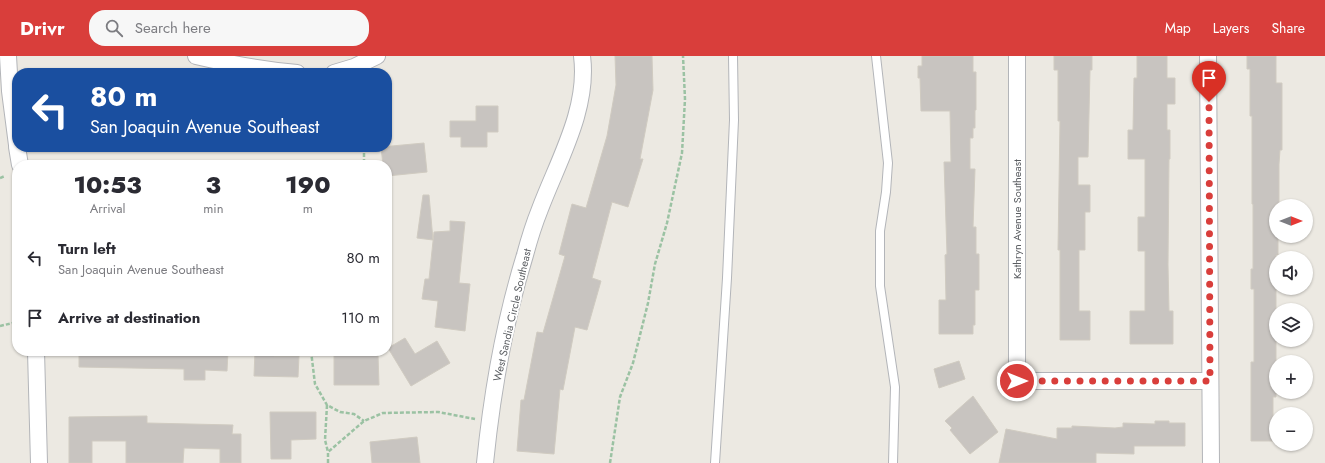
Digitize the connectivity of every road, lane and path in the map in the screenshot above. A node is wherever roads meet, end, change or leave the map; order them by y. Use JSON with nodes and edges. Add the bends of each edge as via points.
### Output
{"nodes":[{"id":1,"x":8,"y":56,"type":"edge"},
{"id":2,"x":196,"y":56,"type":"edge"},
{"id":3,"x":377,"y":56,"type":"edge"},
{"id":4,"x":582,"y":56,"type":"edge"},
{"id":5,"x":683,"y":56,"type":"edge"},
{"id":6,"x":733,"y":56,"type":"edge"},
{"id":7,"x":876,"y":56,"type":"edge"},
{"id":8,"x":1017,"y":56,"type":"edge"},
{"id":9,"x":1208,"y":56,"type":"edge"},
{"id":10,"x":256,"y":68,"type":"edge"},
{"id":11,"x":351,"y":68,"type":"edge"},
{"id":12,"x":12,"y":107,"type":"edge"},
{"id":13,"x":6,"y":176,"type":"dead end"},
{"id":14,"x":0,"y":178,"type":"edge"},
{"id":15,"x":12,"y":323,"type":"edge"},
{"id":16,"x":0,"y":326,"type":"edge"},
{"id":17,"x":36,"y":356,"type":"edge"},
{"id":18,"x":312,"y":356,"type":"edge"},
{"id":19,"x":1210,"y":381,"type":"junction"},
{"id":20,"x":327,"y":405,"type":"junction"},
{"id":21,"x":364,"y":421,"type":"junction"},
{"id":22,"x":489,"y":422,"type":"junction"},
{"id":23,"x":328,"y":452,"type":"junction"},
{"id":24,"x":39,"y":463,"type":"edge"},
{"id":25,"x":328,"y":463,"type":"edge"},
{"id":26,"x":485,"y":463,"type":"edge"},
{"id":27,"x":610,"y":463,"type":"edge"},
{"id":28,"x":715,"y":463,"type":"edge"},
{"id":29,"x":893,"y":463,"type":"edge"},
{"id":30,"x":1211,"y":463,"type":"edge"}],
"edges":[{"from":1,"to":12,"type":"street"},
{"from":2,"to":10,"type":"street"},
{"from":3,"to":11,"type":"street"},
{"from":4,"to":22,"type":"street","name":"West Sandia Circle Southeast","via":[[583,78],[578,106],[570,134],[539,209],[517,283]]},
{"from":5,"to":27,"type":"path","via":[[685,99],[682,153],[637,348],[620,397]]},
{"from":6,"to":28,"type":"lane","via":[[734,120]]},
{"from":7,"to":29,"type":"lane","via":[[888,163],[880,231],[880,286],[894,387]]},
{"from":8,"to":19,"type":"street","name":"Kathryn Avenue Southeast","via":[[1017,381]]},
{"from":9,"to":19,"type":"street"},
{"from":13,"to":14,"type":"path"},
{"from":15,"to":16,"type":"path"},
{"from":17,"to":24,"type":"street"},
{"from":18,"to":20,"type":"path","via":[[315,384]]},
{"from":19,"to":30,"type":"street"},
{"from":20,"to":21,"type":"path","via":[[340,412],[354,414]]},
{"from":20,"to":23,"type":"path","via":[[325,440]]},
{"from":21,"to":22,"type":"path","via":[[383,413],[438,412]]},
{"from":21,"to":23,"type":"path"},
{"from":22,"to":26,"type":"street","name":"West Sandia Circle Southeast"},
{"from":23,"to":25,"type":"path"}]}
